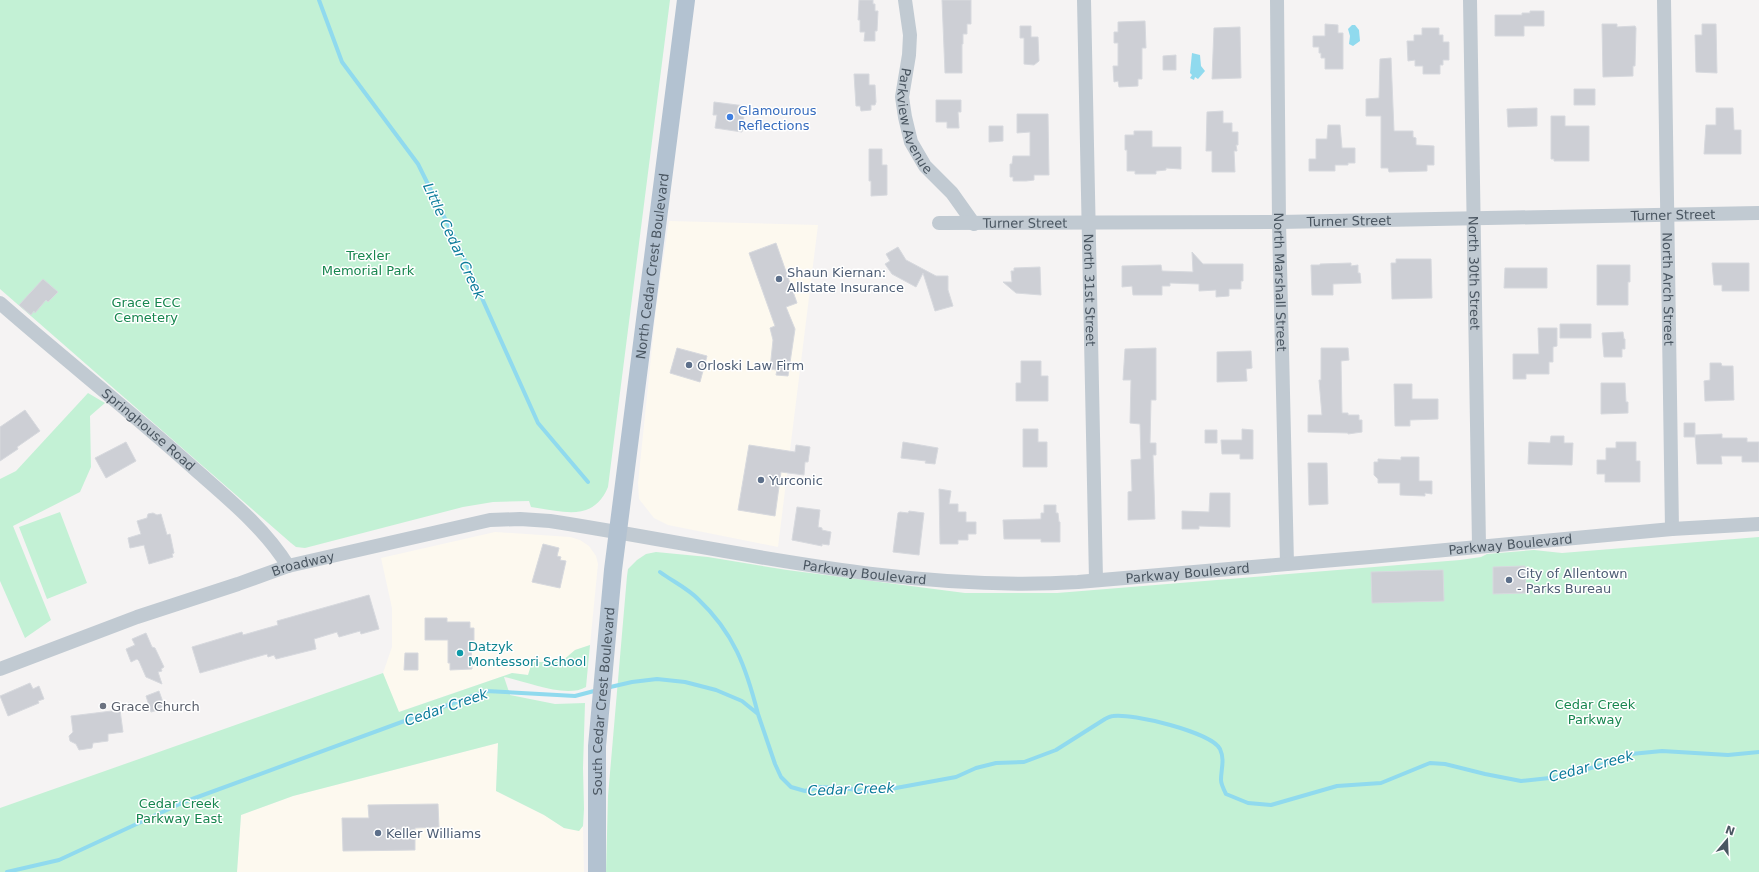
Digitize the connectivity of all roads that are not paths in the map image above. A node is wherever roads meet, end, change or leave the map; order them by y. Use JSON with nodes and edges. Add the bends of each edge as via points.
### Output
{"nodes":[{"id":1,"x":686,"y":0,"type":"edge"},
{"id":2,"x":905,"y":0,"type":"edge"},
{"id":3,"x":1084,"y":0,"type":"edge"},
{"id":4,"x":1277,"y":0,"type":"edge"},
{"id":5,"x":1470,"y":0,"type":"edge"},
{"id":6,"x":1664,"y":0,"type":"edge"},
{"id":7,"x":1759,"y":213,"type":"edge"},
{"id":8,"x":1667,"y":215,"type":"junction"},
{"id":9,"x":1474,"y":218,"type":"junction"},
{"id":10,"x":1280,"y":222,"type":"junction"},
{"id":11,"x":939,"y":223,"type":"dead end"},
{"id":12,"x":1088,"y":223,"type":"junction"},
{"id":13,"x":974,"y":224,"type":"junction"},
{"id":14,"x":0,"y":303,"type":"edge"},
{"id":15,"x":1759,"y":524,"type":"edge"},
{"id":16,"x":1672,"y":529,"type":"junction"},
{"id":17,"x":618,"y":532,"type":"junction"},
{"id":18,"x":1479,"y":546,"type":"junction"},
{"id":19,"x":1287,"y":564,"type":"junction"},
{"id":20,"x":288,"y":566,"type":"junction"},
{"id":21,"x":1096,"y":580,"type":"junction"},
{"id":22,"x":0,"y":669,"type":"edge"},
{"id":23,"x":597,"y":872,"type":"edge"}],
"edges":[{"from":1,"to":17,"type":"main road","name":"North Cedar Crest Boulevard"},
{"from":2,"to":13,"type":"street","name":"Parkview Avenue","via":[[910,36],[902,97],[911,142],[925,166],[952,193]]},
{"from":3,"to":12,"type":"street","name":"North 31st Street"},
{"from":4,"to":10,"type":"street","name":"North Marshall Street"},
{"from":5,"to":9,"type":"street","name":"North 30th Street"},
{"from":6,"to":8,"type":"street","name":"North Arch Street"},
{"from":7,"to":8,"type":"street","name":"Turner Street"},
{"from":8,"to":9,"type":"street","name":"Turner Street"},
{"from":8,"to":16,"type":"street","name":"North Arch Street"},
{"from":9,"to":10,"type":"street","name":"Turner Street"},
{"from":9,"to":18,"type":"street","name":"North 30th Street"},
{"from":10,"to":12,"type":"street","name":"Turner Street"},
{"from":10,"to":19,"type":"street","name":"North Marshall Street"},
{"from":11,"to":13,"type":"street","name":"Turner Street"},
{"from":12,"to":13,"type":"street","name":"Turner Street"},
{"from":12,"to":21,"type":"street","name":"North 31st Street"},
{"from":14,"to":20,"type":"street","name":"Springhouse Road","via":[[246,514],[276,546]]},
{"from":15,"to":16,"type":"street","name":"Parkway Boulevard"},
{"from":16,"to":18,"type":"street","name":"Parkway Boulevard"},
{"from":17,"to":20,"type":"street","name":"Broadway","via":[[550,520],[490,520]]},
{"from":17,"to":21,"type":"street","name":"Parkway Boulevard","via":[[797,564],[872,574],[989,584]]},
{"from":17,"to":23,"type":"main road","name":"South Cedar Crest Boulevard","via":[[598,720]]},
{"from":18,"to":19,"type":"street","name":"Parkway Boulevard"},
{"from":19,"to":21,"type":"street","name":"Parkway Boulevard"},
{"from":20,"to":22,"type":"street","name":"Broadway","via":[[137,617]]}]}
